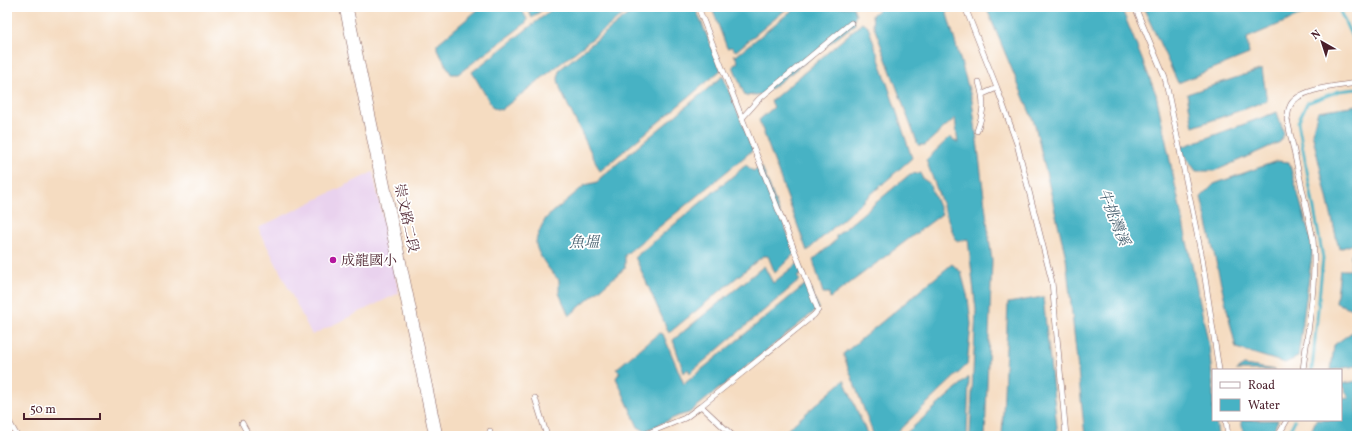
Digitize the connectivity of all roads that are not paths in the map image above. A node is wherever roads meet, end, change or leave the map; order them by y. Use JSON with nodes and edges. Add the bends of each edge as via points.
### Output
{"nodes":[{"id":1,"x":346,"y":7,"type":"edge"},
{"id":2,"x":698,"y":7,"type":"edge"},
{"id":3,"x":965,"y":7,"type":"edge"},
{"id":4,"x":1135,"y":7,"type":"edge"},
{"id":5,"x":851,"y":23,"type":"dead end"},
{"id":6,"x":979,"y":82,"type":"dead end"},
{"id":7,"x":1357,"y":83,"type":"edge"},
{"id":8,"x":997,"y":88,"type":"junction"},
{"id":9,"x":983,"y":94,"type":"junction"},
{"id":10,"x":743,"y":117,"type":"junction"},
{"id":11,"x":977,"y":132,"type":"dead end"},
{"id":12,"x":1218,"y":369,"type":"edge"},
{"id":13,"x":1303,"y":369,"type":"edge"},
{"id":14,"x":535,"y":398,"type":"dead end"},
{"id":15,"x":701,"y":406,"type":"junction"},
{"id":16,"x":7,"y":418,"type":"edge"},
{"id":17,"x":1226,"y":421,"type":"edge"},
{"id":18,"x":1286,"y":421,"type":"edge"},
{"id":19,"x":242,"y":423,"type":"dead end"},
{"id":20,"x":17,"y":436,"type":"edge"},
{"id":21,"x":249,"y":436,"type":"edge"},
{"id":22,"x":436,"y":436,"type":"edge"},
{"id":23,"x":547,"y":436,"type":"edge"},
{"id":24,"x":641,"y":436,"type":"edge"},
{"id":25,"x":733,"y":436,"type":"edge"},
{"id":26,"x":1066,"y":436,"type":"edge"},
{"id":27,"x":1228,"y":436,"type":"edge"},
{"id":28,"x":1278,"y":436,"type":"edge"}],
"edges":[{"from":1,"to":22,"type":"street","name":"崇文路二段"},
{"from":2,"to":10,"type":"lane"},
{"from":3,"to":8,"type":"lane"},
{"from":4,"to":12,"type":"lane","via":[[1165,78],[1202,258]]},
{"from":5,"to":10,"type":"lane","via":[[759,99]]},
{"from":6,"to":9,"type":"lane"},
{"from":7,"to":13,"type":"lane","via":[[1308,92],[1297,98],[1290,106],[1287,119],[1314,251],[1315,269]]},
{"from":8,"to":9,"type":"lane"},
{"from":8,"to":26,"type":"lane","via":[[1017,144],[1052,282]]},
{"from":9,"to":11,"type":"lane","via":[[984,111]]},
{"from":10,"to":15,"type":"lane","via":[[818,310]]},
{"from":14,"to":23,"type":"lane"},
{"from":15,"to":24,"type":"lane","via":[[685,418]]},
{"from":15,"to":25,"type":"lane"},
{"from":16,"to":20,"type":"lane"},
{"from":17,"to":27,"type":"lane"},
{"from":18,"to":28,"type":"lane"},
{"from":19,"to":21,"type":"lane"}]}
